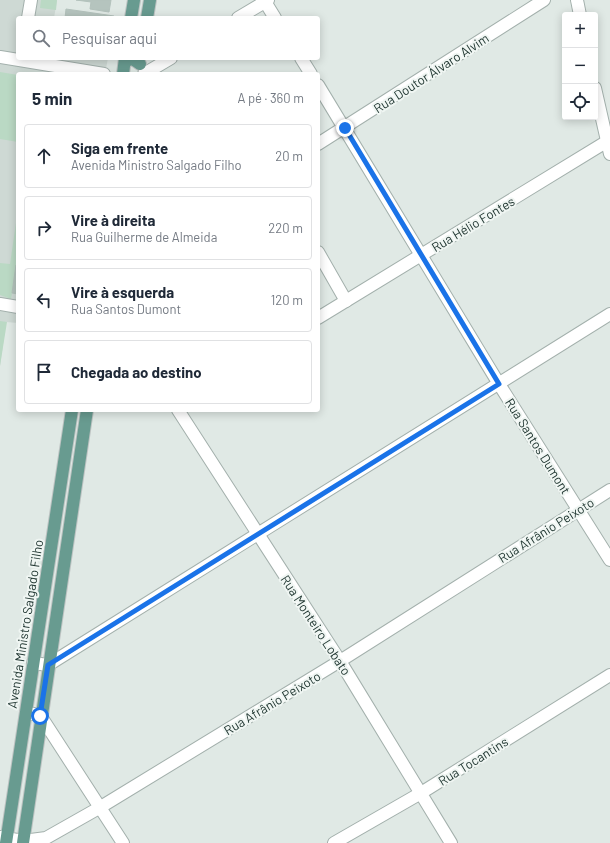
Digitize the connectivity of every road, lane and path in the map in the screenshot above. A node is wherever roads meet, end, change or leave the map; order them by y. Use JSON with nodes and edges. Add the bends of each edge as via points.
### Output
{"nodes":[{"id":1,"x":30,"y":0,"type":"edge"},
{"id":2,"x":134,"y":0,"type":"edge"},
{"id":3,"x":150,"y":0,"type":"edge"},
{"id":4,"x":544,"y":0,"type":"edge"},
{"id":5,"x":577,"y":0,"type":"edge"},
{"id":6,"x":266,"y":1,"type":"edge"},
{"id":7,"x":579,"y":12,"type":"edge"},
{"id":8,"x":28,"y":16,"type":"edge"},
{"id":9,"x":131,"y":16,"type":"edge"},
{"id":10,"x":147,"y":16,"type":"edge"},
{"id":11,"x":241,"y":16,"type":"edge"},
{"id":12,"x":274,"y":16,"type":"edge"},
{"id":13,"x":0,"y":58,"type":"edge"},
{"id":14,"x":16,"y":59,"type":"edge"},
{"id":15,"x":27,"y":60,"type":"edge"},
{"id":16,"x":125,"y":60,"type":"edge"},
{"id":17,"x":134,"y":60,"type":"edge"},
{"id":18,"x":165,"y":60,"type":"edge"},
{"id":19,"x":302,"y":60,"type":"edge"},
{"id":20,"x":141,"y":68,"type":"edge"},
{"id":21,"x":93,"y":72,"type":"edge"},
{"id":22,"x":122,"y":72,"type":"edge"},
{"id":23,"x":310,"y":72,"type":"edge"},
{"id":24,"x":320,"y":88,"type":"edge"},
{"id":25,"x":598,"y":103,"type":"edge"},
{"id":26,"x":345,"y":128,"type":"junction"},
{"id":27,"x":606,"y":142,"type":"junction"},
{"id":28,"x":320,"y":143,"type":"edge"},
{"id":29,"x":610,"y":154,"type":"edge"},
{"id":30,"x":320,"y":255,"type":"edge"},
{"id":31,"x":421,"y":255,"type":"junction"},
{"id":32,"x":346,"y":300,"type":"junction"},
{"id":33,"x":0,"y":304,"type":"edge"},
{"id":34,"x":16,"y":307,"type":"edge"},
{"id":35,"x":610,"y":314,"type":"edge"},
{"id":36,"x":320,"y":317,"type":"edge"},
{"id":37,"x":499,"y":384,"type":"junction"},
{"id":38,"x":72,"y":412,"type":"edge"},
{"id":39,"x":87,"y":412,"type":"edge"},
{"id":40,"x":179,"y":412,"type":"edge"},
{"id":41,"x":610,"y":490,"type":"edge"},
{"id":42,"x":578,"y":510,"type":"junction"},
{"id":43,"x":257,"y":534,"type":"junction"},
{"id":44,"x":610,"y":560,"type":"edge"},
{"id":45,"x":33,"y":662,"type":"junction"},
{"id":46,"x":340,"y":662,"type":"junction"},
{"id":47,"x":48,"y":665,"type":"junction"},
{"id":48,"x":610,"y":675,"type":"edge"},
{"id":49,"x":26,"y":713,"type":"junction"},
{"id":50,"x":40,"y":716,"type":"junction"},
{"id":51,"x":422,"y":793,"type":"junction"},
{"id":52,"x":99,"y":808,"type":"junction"},
{"id":53,"x":4,"y":839,"type":"edge"},
{"id":54,"x":23,"y":842,"type":"edge"},
{"id":55,"x":123,"y":843,"type":"edge"},
{"id":56,"x":334,"y":843,"type":"edge"},
{"id":57,"x":451,"y":843,"type":"edge"}],
"edges":[{"from":1,"to":8,"type":"street"},
{"from":2,"to":9,"type":"main road"},
{"from":3,"to":10,"type":"main road"},
{"from":4,"to":26,"type":"street","name":"Rua Doutor Álvaro Alvim"},
{"from":5,"to":7,"type":"street"},
{"from":6,"to":11,"type":"street"},
{"from":6,"to":12,"type":"street"},
{"from":13,"to":14,"type":"street"},
{"from":15,"to":21,"type":"street"},
{"from":16,"to":22,"type":"main road"},
{"from":17,"to":20,"type":"main road"},
{"from":18,"to":20,"type":"street"},
{"from":19,"to":23,"type":"street"},
{"from":24,"to":26,"type":"street","name":"Rua Santos Dumont"},
{"from":25,"to":27,"type":"street"},
{"from":26,"to":28,"type":"street","name":"Rua Doutor Álvaro Alvim"},
{"from":26,"to":31,"type":"street","name":"Rua Santos Dumont"},
{"from":27,"to":29,"type":"street"},
{"from":27,"to":31,"type":"street","name":"Rua Hélio Fontes"},
{"from":30,"to":32,"type":"street"},
{"from":31,"to":32,"type":"street","name":"Rua Hélio Fontes"},
{"from":31,"to":37,"type":"street","name":"Rua Santos Dumont"},
{"from":32,"to":36,"type":"street","name":"Rua Hélio Fontes"},
{"from":33,"to":34,"type":"street"},
{"from":35,"to":37,"type":"street"},
{"from":37,"to":42,"type":"street","name":"Rua Santos Dumont"},
{"from":37,"to":43,"type":"street"},
{"from":38,"to":45,"type":"main road","name":"Avenida Ministro Salgado Filho"},
{"from":39,"to":47,"type":"main road"},
{"from":40,"to":43,"type":"street","name":"Rua Monteiro Lobato"},
{"from":41,"to":42,"type":"street","name":"Rua Afrânio Peixoto"},
{"from":42,"to":44,"type":"street","name":"Rua Santos Dumont"},
{"from":42,"to":46,"type":"street","name":"Rua Afrânio Peixoto"},
{"from":43,"to":46,"type":"street","name":"Rua Monteiro Lobato"},
{"from":43,"to":47,"type":"street"},
{"from":45,"to":47,"type":"street"},
{"from":45,"to":49,"type":"main road","name":"Avenida Ministro Salgado Filho"},
{"from":46,"to":51,"type":"street","name":"Rua Monteiro Lobato"},
{"from":46,"to":52,"type":"street","name":"Rua Afrânio Peixoto"},
{"from":47,"to":50,"type":"main road"},
{"from":48,"to":51,"type":"street","name":"Rua Tocantins"},
{"from":49,"to":50,"type":"street"},
{"from":49,"to":53,"type":"main road","name":"Avenida Ministro Salgado Filho"},
{"from":50,"to":52,"type":"street"},
{"from":50,"to":54,"type":"main road"},
{"from":51,"to":56,"type":"street","name":"Rua Tocantins"},
{"from":51,"to":57,"type":"street","name":"Rua Monteiro Lobato"},
{"from":52,"to":54,"type":"street","name":"Rua Afrânio Peixoto","via":[[46,838]]},
{"from":52,"to":55,"type":"street"},
{"from":53,"to":54,"type":"street","name":"Rua Afrânio Peixoto"}]}
